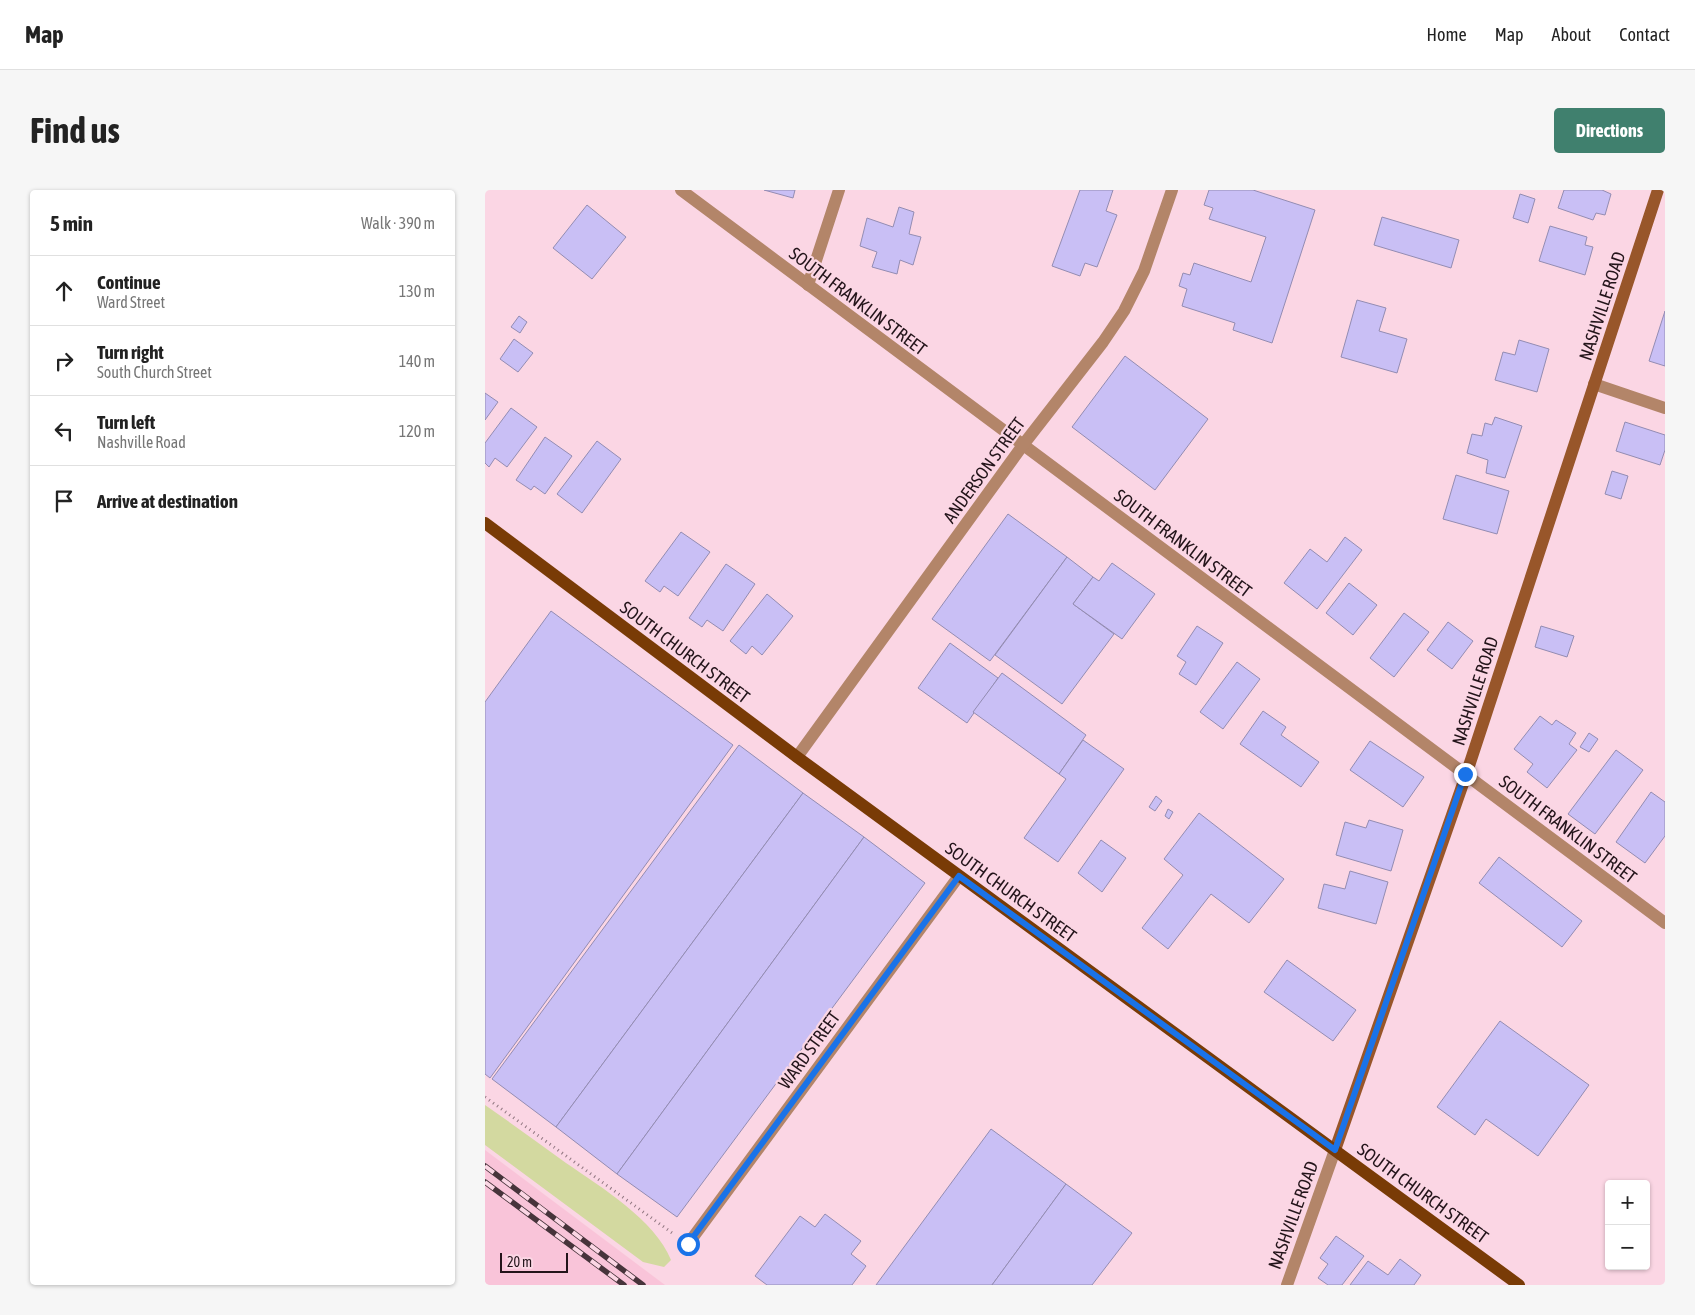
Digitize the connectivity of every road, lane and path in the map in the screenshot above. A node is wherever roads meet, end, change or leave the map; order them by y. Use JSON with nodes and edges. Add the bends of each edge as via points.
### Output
{"nodes":[{"id":1,"x":681,"y":190,"type":"edge"},
{"id":2,"x":839,"y":190,"type":"edge"},
{"id":3,"x":1172,"y":190,"type":"edge"},
{"id":4,"x":1658,"y":190,"type":"edge"},
{"id":5,"x":808,"y":285,"type":"junction"},
{"id":6,"x":1594,"y":384,"type":"junction"},
{"id":7,"x":1665,"y":408,"type":"edge"},
{"id":8,"x":1023,"y":445,"type":"junction"},
{"id":9,"x":485,"y":524,"type":"edge"},
{"id":10,"x":797,"y":757,"type":"junction"},
{"id":11,"x":1465,"y":774,"type":"junction"},
{"id":12,"x":959,"y":876,"type":"junction"},
{"id":13,"x":1665,"y":923,"type":"edge"},
{"id":14,"x":485,"y":1097,"type":"edge"},
{"id":15,"x":1335,"y":1150,"type":"junction"},
{"id":16,"x":688,"y":1244,"type":"joint"},
{"id":17,"x":1287,"y":1285,"type":"edge"},
{"id":18,"x":1519,"y":1285,"type":"edge"}],
"edges":[{"from":1,"to":5,"type":"street","name":"SOUTH FRANKLIN STREET"},
{"from":2,"to":5,"type":"street"},
{"from":3,"to":8,"type":"street","name":"ANDERSON STREET","via":[[1144,271],[1123,311],[1103,342]]},
{"from":4,"to":6,"type":"main road","name":"NASHVILLE ROAD"},
{"from":5,"to":8,"type":"street","name":"SOUTH FRANKLIN STREET"},
{"from":6,"to":7,"type":"street"},
{"from":6,"to":11,"type":"main road","name":"NASHVILLE ROAD"},
{"from":8,"to":10,"type":"street","name":"ANDERSON STREET"},
{"from":8,"to":11,"type":"street","name":"SOUTH FRANKLIN STREET"},
{"from":9,"to":10,"type":"main road","name":"SOUTH CHURCH STREET"},
{"from":10,"to":12,"type":"main road","name":"SOUTH CHURCH STREET"},
{"from":11,"to":13,"type":"street","name":"SOUTH FRANKLIN STREET"},
{"from":11,"to":15,"type":"main road","name":"NASHVILLE ROAD"},
{"from":12,"to":15,"type":"main road","name":"SOUTH CHURCH STREET"},
{"from":12,"to":16,"type":"street","name":"WARD STREET"},
{"from":14,"to":16,"type":"path"},
{"from":15,"to":17,"type":"street","name":"NASHVILLE ROAD"},
{"from":15,"to":18,"type":"main road","name":"SOUTH CHURCH STREET"}]}
